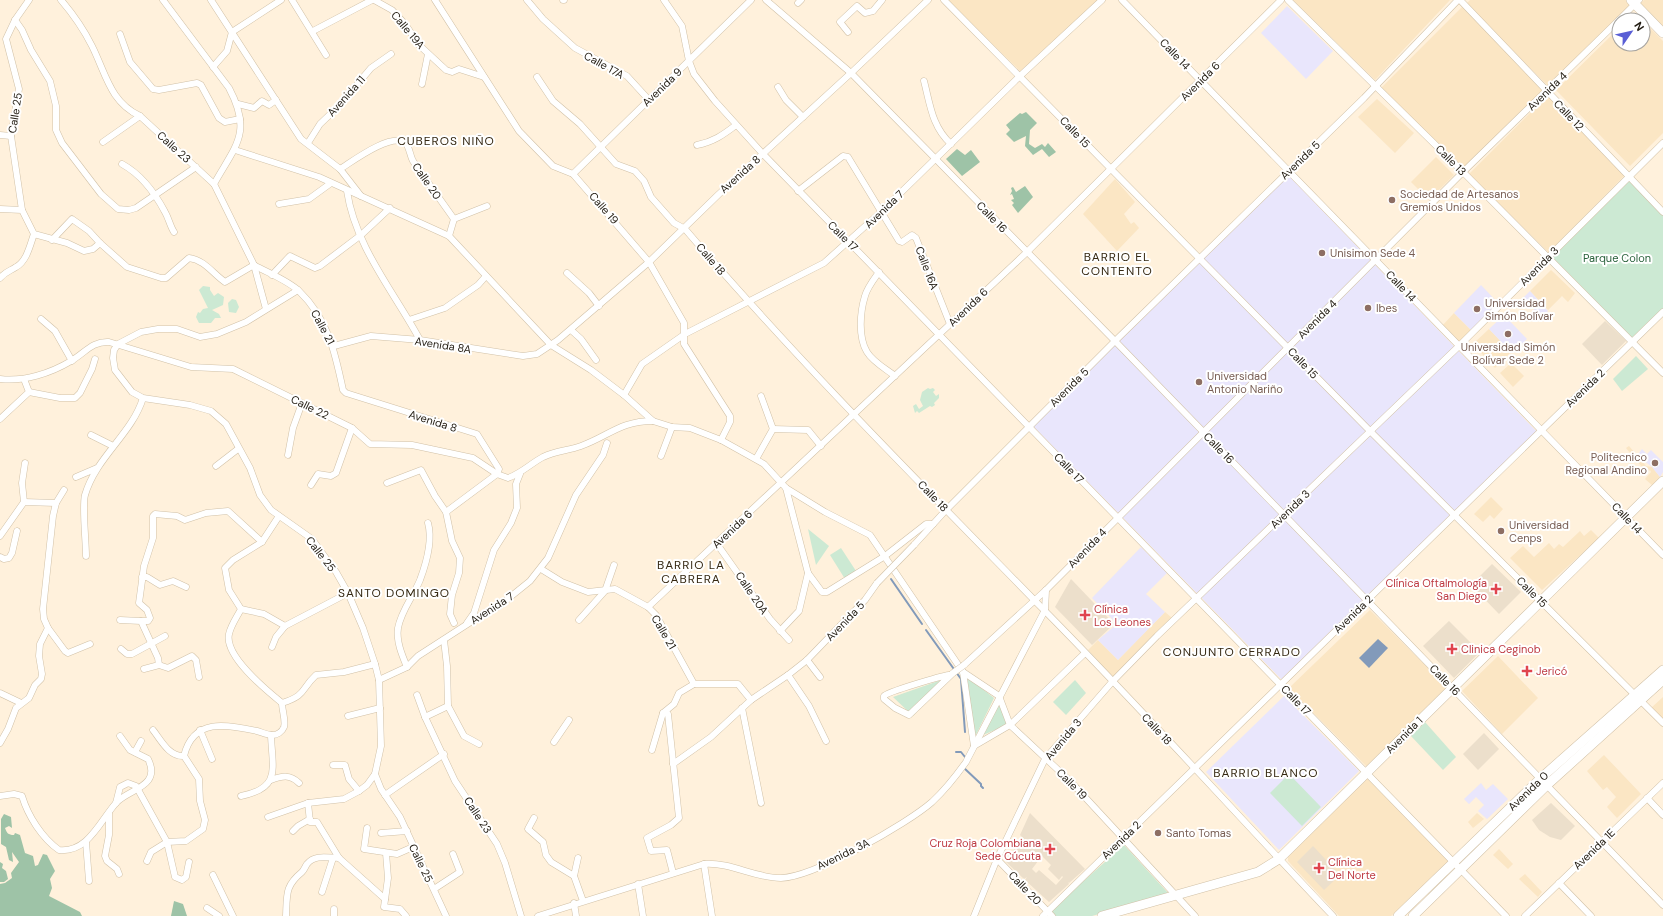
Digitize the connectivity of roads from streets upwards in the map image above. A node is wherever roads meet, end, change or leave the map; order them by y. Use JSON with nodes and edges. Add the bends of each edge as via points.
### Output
{"nodes":[{"id":1,"x":29,"y":0,"type":"edge"},
{"id":2,"x":61,"y":0,"type":"edge"},
{"id":3,"x":163,"y":0,"type":"edge"},
{"id":4,"x":211,"y":0,"type":"edge"},
{"id":5,"x":281,"y":0,"type":"edge"},
{"id":6,"x":292,"y":0,"type":"edge"},
{"id":7,"x":373,"y":0,"type":"edge"},
{"id":8,"x":435,"y":0,"type":"edge"},
{"id":9,"x":526,"y":0,"type":"edge"},
{"id":10,"x":664,"y":0,"type":"edge"},
{"id":11,"x":751,"y":0,"type":"edge"},
{"id":12,"x":766,"y":0,"type":"edge"},
{"id":13,"x":882,"y":0,"type":"edge"},
{"id":14,"x":928,"y":0,"type":"edge"},
{"id":15,"x":944,"y":0,"type":"edge"},
{"id":16,"x":1102,"y":0,"type":"edge"},
{"id":17,"x":1122,"y":0,"type":"edge"},
{"id":18,"x":1281,"y":0,"type":"edge"},
{"id":19,"x":1288,"y":0,"type":"edge"},
{"id":20,"x":1459,"y":0,"type":"edge"},
{"id":21,"x":1635,"y":1,"type":"edge"},
{"id":22,"x":1626,"y":12,"type":"edge"},
{"id":23,"x":15,"y":20,"type":"junction"},
{"id":24,"x":1611,"y":28,"type":"edge"},
{"id":25,"x":312,"y":31,"type":"junction"},
{"id":26,"x":232,"y":32,"type":"junction"},
{"id":27,"x":848,"y":32,"type":"dead end"},
{"id":28,"x":1663,"y":33,"type":"edge"},
{"id":29,"x":120,"y":34,"type":"dead end"},
{"id":30,"x":391,"y":54,"type":"dead end"},
{"id":31,"x":428,"y":54,"type":"junction"},
{"id":32,"x":326,"y":55,"type":"dead end"},
{"id":33,"x":689,"y":61,"type":"junction"},
{"id":34,"x":213,"y":67,"type":"junction"},
{"id":35,"x":851,"y":74,"type":"junction"},
{"id":36,"x":1020,"y":76,"type":"junction"},
{"id":37,"x":484,"y":77,"type":"junction"},
{"id":38,"x":537,"y":77,"type":"dead end"},
{"id":39,"x":924,"y":81,"type":"dead end"},
{"id":40,"x":1201,"y":81,"type":"junction"},
{"id":41,"x":422,"y":84,"type":"dead end"},
{"id":42,"x":1375,"y":84,"type":"junction"},
{"id":43,"x":778,"y":87,"type":"dead end"},
{"id":44,"x":1547,"y":91,"type":"junction"},
{"id":45,"x":276,"y":100,"type":"junction"},
{"id":46,"x":648,"y":100,"type":"junction"},
{"id":47,"x":238,"y":104,"type":"junction"},
{"id":48,"x":140,"y":116,"type":"junction"},
{"id":49,"x":803,"y":117,"type":"junction"},
{"id":50,"x":240,"y":119,"type":"junction"},
{"id":51,"x":736,"y":125,"type":"junction"},
{"id":52,"x":0,"y":135,"type":"edge"},
{"id":53,"x":11,"y":136,"type":"junction"},
{"id":54,"x":103,"y":142,"type":"dead end"},
{"id":55,"x":308,"y":143,"type":"junction"},
{"id":56,"x":1663,"y":143,"type":"edge"},
{"id":57,"x":951,"y":144,"type":"junction"},
{"id":58,"x":697,"y":145,"type":"dead end"},
{"id":59,"x":600,"y":148,"type":"junction"},
{"id":60,"x":235,"y":150,"type":"junction"},
{"id":61,"x":763,"y":154,"type":"junction"},
{"id":62,"x":935,"y":160,"type":"junction"},
{"id":63,"x":122,"y":164,"type":"dead end"},
{"id":64,"x":196,"y":167,"type":"junction"},
{"id":65,"x":340,"y":169,"type":"junction"},
{"id":66,"x":1111,"y":170,"type":"junction"},
{"id":67,"x":1289,"y":171,"type":"junction"},
{"id":68,"x":1463,"y":172,"type":"junction"},
{"id":69,"x":574,"y":174,"type":"junction"},
{"id":70,"x":1629,"y":176,"type":"junction"},
{"id":71,"x":331,"y":183,"type":"junction"},
{"id":72,"x":214,"y":184,"type":"junction"},
{"id":73,"x":347,"y":191,"type":"junction"},
{"id":74,"x":798,"y":191,"type":"junction"},
{"id":75,"x":154,"y":196,"type":"junction"},
{"id":76,"x":361,"y":196,"type":"junction"},
{"id":77,"x":279,"y":204,"type":"dead end"},
{"id":78,"x":487,"y":206,"type":"dead end"},
{"id":79,"x":390,"y":208,"type":"junction"},
{"id":80,"x":0,"y":209,"type":"edge"},
{"id":81,"x":22,"y":210,"type":"junction"},
{"id":82,"x":881,"y":212,"type":"junction"},
{"id":83,"x":1663,"y":212,"type":"edge"},
{"id":84,"x":454,"y":219,"type":"junction"},
{"id":85,"x":685,"y":229,"type":"junction"},
{"id":86,"x":174,"y":232,"type":"dead end"},
{"id":87,"x":34,"y":234,"type":"junction"},
{"id":88,"x":361,"y":235,"type":"junction"},
{"id":89,"x":449,"y":236,"type":"junction"},
{"id":90,"x":52,"y":240,"type":"junction"},
{"id":91,"x":849,"y":242,"type":"junction"},
{"id":92,"x":100,"y":243,"type":"junction"},
{"id":93,"x":1026,"y":253,"type":"junction"},
{"id":94,"x":1549,"y":257,"type":"junction"},
{"id":95,"x":1199,"y":259,"type":"junction"},
{"id":96,"x":1376,"y":260,"type":"junction"},
{"id":97,"x":649,"y":262,"type":"junction"},
{"id":98,"x":254,"y":266,"type":"junction"},
{"id":99,"x":878,"y":272,"type":"junction"},
{"id":100,"x":567,"y":273,"type":"dead end"},
{"id":101,"x":272,"y":275,"type":"junction"},
{"id":102,"x":486,"y":276,"type":"junction"},
{"id":103,"x":0,"y":278,"type":"edge"},
{"id":104,"x":298,"y":290,"type":"junction"},
{"id":105,"x":748,"y":303,"type":"junction"},
{"id":106,"x":599,"y":306,"type":"junction"},
{"id":107,"x":266,"y":309,"type":"junction"},
{"id":108,"x":1663,"y":312,"type":"edge"},
{"id":109,"x":41,"y":319,"type":"dead end"},
{"id":110,"x":409,"y":320,"type":"junction"},
{"id":111,"x":950,"y":324,"type":"junction"},
{"id":112,"x":571,"y":330,"type":"junction"},
{"id":113,"x":684,"y":334,"type":"junction"},
{"id":114,"x":940,"y":335,"type":"junction"},
{"id":115,"x":420,"y":340,"type":"junction"},
{"id":116,"x":1115,"y":341,"type":"junction"},
{"id":117,"x":1632,"y":342,"type":"junction"},
{"id":118,"x":118,"y":344,"type":"junction"},
{"id":119,"x":551,"y":345,"type":"junction"},
{"id":120,"x":334,"y":346,"type":"junction"},
{"id":121,"x":1460,"y":346,"type":"junction"},
{"id":122,"x":1288,"y":347,"type":"junction"},
{"id":123,"x":95,"y":359,"type":"dead end"},
{"id":124,"x":596,"y":360,"type":"dead end"},
{"id":125,"x":72,"y":361,"type":"junction"},
{"id":126,"x":1663,"y":373,"type":"edge"},
{"id":127,"x":895,"y":376,"type":"junction"},
{"id":128,"x":0,"y":379,"type":"edge"},
{"id":129,"x":24,"y":379,"type":"junction"},
{"id":130,"x":29,"y":392,"type":"junction"},
{"id":131,"x":346,"y":393,"type":"joint"},
{"id":132,"x":624,"y":395,"type":"junction"},
{"id":133,"x":761,"y":396,"type":"dead end"},
{"id":134,"x":143,"y":398,"type":"junction"},
{"id":135,"x":302,"y":403,"type":"junction"},
{"id":136,"x":854,"y":415,"type":"junction"},
{"id":137,"x":0,"y":419,"type":"edge"},
{"id":138,"x":653,"y":421,"type":"junction"},
{"id":139,"x":672,"y":427,"type":"junction"},
{"id":140,"x":1030,"y":427,"type":"junction"},
{"id":141,"x":352,"y":428,"type":"junction"},
{"id":142,"x":773,"y":430,"type":"junction"},
{"id":143,"x":1542,"y":430,"type":"junction"},
{"id":144,"x":1370,"y":431,"type":"junction"},
{"id":145,"x":1203,"y":432,"type":"junction"},
{"id":146,"x":90,"y":435,"type":"dead end"},
{"id":147,"x":721,"y":440,"type":"junction"},
{"id":148,"x":607,"y":442,"type":"dead end"},
{"id":149,"x":112,"y":446,"type":"junction"},
{"id":150,"x":821,"y":446,"type":"junction"},
{"id":151,"x":238,"y":449,"type":"junction"},
{"id":152,"x":288,"y":455,"type":"dead end"},
{"id":153,"x":661,"y":456,"type":"dead end"},
{"id":154,"x":756,"y":459,"type":"junction"},
{"id":155,"x":25,"y":463,"type":"dead end"},
{"id":156,"x":216,"y":466,"type":"dead end"},
{"id":157,"x":97,"y":468,"type":"junction"},
{"id":158,"x":497,"y":474,"type":"junction"},
{"id":159,"x":520,"y":474,"type":"junction"},
{"id":160,"x":76,"y":477,"type":"dead end"},
{"id":161,"x":1663,"y":481,"type":"edge"},
{"id":162,"x":387,"y":482,"type":"dead end"},
{"id":163,"x":311,"y":485,"type":"dead end"},
{"id":164,"x":784,"y":485,"type":"junction"},
{"id":165,"x":64,"y":490,"type":"dead end"},
{"id":166,"x":24,"y":502,"type":"junction"},
{"id":167,"x":56,"y":503,"type":"junction"},
{"id":168,"x":946,"y":510,"type":"junction"},
{"id":169,"x":446,"y":512,"type":"junction"},
{"id":170,"x":1284,"y":515,"type":"junction"},
{"id":171,"x":279,"y":516,"type":"junction"},
{"id":172,"x":1454,"y":516,"type":"junction"},
{"id":173,"x":1117,"y":517,"type":"junction"},
{"id":174,"x":1626,"y":517,"type":"junction"},
{"id":175,"x":428,"y":523,"type":"dead end"},
{"id":176,"x":933,"y":524,"type":"junction"},
{"id":177,"x":18,"y":531,"type":"dead end"},
{"id":178,"x":0,"y":536,"type":"edge"},
{"id":179,"x":262,"y":542,"type":"junction"},
{"id":180,"x":717,"y":544,"type":"junction"},
{"id":181,"x":1663,"y":555,"type":"edge"},
{"id":182,"x":86,"y":556,"type":"dead end"},
{"id":183,"x":885,"y":556,"type":"junction"},
{"id":184,"x":0,"y":557,"type":"edge"},
{"id":185,"x":614,"y":565,"type":"dead end"},
{"id":186,"x":541,"y":569,"type":"junction"},
{"id":187,"x":808,"y":573,"type":"junction"},
{"id":188,"x":142,"y":577,"type":"junction"},
{"id":189,"x":186,"y":587,"type":"dead end"},
{"id":190,"x":1046,"y":590,"type":"junction"},
{"id":191,"x":605,"y":591,"type":"junction"},
{"id":192,"x":348,"y":593,"type":"junction"},
{"id":193,"x":1196,"y":598,"type":"junction"},
{"id":194,"x":1035,"y":600,"type":"junction"},
{"id":195,"x":1541,"y":600,"type":"junction"},
{"id":196,"x":1367,"y":601,"type":"junction"},
{"id":197,"x":648,"y":607,"type":"junction"},
{"id":198,"x":241,"y":609,"type":"junction"},
{"id":199,"x":1045,"y":610,"type":"junction"},
{"id":200,"x":120,"y":620,"type":"dead end"},
{"id":201,"x":579,"y":620,"type":"dead end"},
{"id":202,"x":141,"y":621,"type":"junction"},
{"id":203,"x":454,"y":623,"type":"dead end"},
{"id":204,"x":465,"y":625,"type":"junction"},
{"id":205,"x":285,"y":626,"type":"junction"},
{"id":206,"x":48,"y":628,"type":"junction"},
{"id":207,"x":780,"y":630,"type":"junction"},
{"id":208,"x":165,"y":636,"type":"dead end"},
{"id":209,"x":444,"y":640,"type":"junction"},
{"id":210,"x":789,"y":640,"type":"dead end"},
{"id":211,"x":90,"y":644,"type":"dead end"},
{"id":212,"x":151,"y":644,"type":"junction"},
{"id":213,"x":272,"y":647,"type":"dead end"},
{"id":214,"x":121,"y":649,"type":"dead end"},
{"id":215,"x":1085,"y":653,"type":"junction"},
{"id":216,"x":807,"y":660,"type":"junction"},
{"id":217,"x":375,"y":664,"type":"junction"},
{"id":218,"x":160,"y":665,"type":"junction"},
{"id":219,"x":407,"y":667,"type":"junction"},
{"id":220,"x":963,"y":668,"type":"junction"},
{"id":221,"x":144,"y":669,"type":"dead end"},
{"id":222,"x":1663,"y":670,"type":"edge"},
{"id":223,"x":951,"y":674,"type":"junction"},
{"id":224,"x":788,"y":675,"type":"junction"},
{"id":225,"x":820,"y":676,"type":"dead end"},
{"id":226,"x":199,"y":677,"type":"dead end"},
{"id":227,"x":379,"y":680,"type":"junction"},
{"id":228,"x":1663,"y":680,"type":"edge"},
{"id":229,"x":1112,"y":682,"type":"junction"},
{"id":230,"x":694,"y":684,"type":"junction"},
{"id":231,"x":1281,"y":685,"type":"junction"},
{"id":232,"x":1452,"y":688,"type":"junction"},
{"id":233,"x":0,"y":693,"type":"edge"},
{"id":234,"x":417,"y":694,"type":"dead end"},
{"id":235,"x":999,"y":696,"type":"junction"},
{"id":236,"x":1638,"y":697,"type":"junction"},
{"id":237,"x":751,"y":700,"type":"junction"},
{"id":238,"x":21,"y":703,"type":"junction"},
{"id":239,"x":282,"y":703,"type":"junction"},
{"id":240,"x":448,"y":706,"type":"junction"},
{"id":241,"x":380,"y":708,"type":"junction"},
{"id":242,"x":742,"y":708,"type":"junction"},
{"id":243,"x":663,"y":713,"type":"junction"},
{"id":244,"x":348,"y":716,"type":"dead end"},
{"id":245,"x":425,"y":717,"type":"junction"},
{"id":246,"x":569,"y":720,"type":"dead end"},
{"id":247,"x":1663,"y":723,"type":"edge"},
{"id":248,"x":1010,"y":724,"type":"junction"},
{"id":249,"x":153,"y":730,"type":"dead end"},
{"id":250,"x":200,"y":730,"type":"junction"},
{"id":251,"x":271,"y":735,"type":"junction"},
{"id":252,"x":120,"y":736,"type":"dead end"},
{"id":253,"x":826,"y":740,"type":"dead end"},
{"id":254,"x":141,"y":741,"type":"dead end"},
{"id":255,"x":554,"y":742,"type":"dead end"},
{"id":256,"x":0,"y":743,"type":"edge"},
{"id":257,"x":479,"y":744,"type":"dead end"},
{"id":258,"x":974,"y":746,"type":"junction"},
{"id":259,"x":652,"y":750,"type":"dead end"},
{"id":260,"x":135,"y":752,"type":"junction"},
{"id":261,"x":444,"y":754,"type":"junction"},
{"id":262,"x":184,"y":756,"type":"junction"},
{"id":263,"x":1045,"y":758,"type":"junction"},
{"id":264,"x":212,"y":759,"type":"dead end"},
{"id":265,"x":673,"y":764,"type":"junction"},
{"id":266,"x":333,"y":765,"type":"dead end"},
{"id":267,"x":1194,"y":769,"type":"junction"},
{"id":268,"x":1367,"y":773,"type":"junction"},
{"id":269,"x":375,"y":774,"type":"junction"},
{"id":270,"x":271,"y":780,"type":"junction"},
{"id":271,"x":1544,"y":781,"type":"junction"},
{"id":272,"x":298,"y":783,"type":"dead end"},
{"id":273,"x":1663,"y":783,"type":"edge"},
{"id":274,"x":140,"y":789,"type":"junction"},
{"id":275,"x":359,"y":791,"type":"junction"},
{"id":276,"x":385,"y":795,"type":"junction"},
{"id":277,"x":1,"y":796,"type":"edge"},
{"id":278,"x":241,"y":796,"type":"dead end"},
{"id":279,"x":1647,"y":798,"type":"junction"},
{"id":280,"x":116,"y":803,"type":"junction"},
{"id":281,"x":308,"y":803,"type":"junction"},
{"id":282,"x":762,"y":803,"type":"dead end"},
{"id":283,"x":109,"y":813,"type":"junction"},
{"id":284,"x":1663,"y":815,"type":"edge"},
{"id":285,"x":268,"y":817,"type":"dead end"},
{"id":286,"x":534,"y":818,"type":"dead end"},
{"id":287,"x":310,"y":819,"type":"junction"},
{"id":288,"x":367,"y":828,"type":"dead end"},
{"id":289,"x":293,"y":831,"type":"dead end"},
{"id":290,"x":407,"y":831,"type":"junction"},
{"id":291,"x":381,"y":833,"type":"dead end"},
{"id":292,"x":1124,"y":838,"type":"junction"},
{"id":293,"x":86,"y":842,"type":"junction"},
{"id":294,"x":167,"y":842,"type":"junction"},
{"id":295,"x":1601,"y":842,"type":"junction"},
{"id":296,"x":413,"y":847,"type":"junction"},
{"id":297,"x":386,"y":853,"type":"junction"},
{"id":298,"x":453,"y":854,"type":"dead end"},
{"id":299,"x":336,"y":858,"type":"junction"},
{"id":300,"x":578,"y":858,"type":"dead end"},
{"id":301,"x":997,"y":860,"type":"junction"},
{"id":302,"x":1280,"y":860,"type":"junction"},
{"id":303,"x":147,"y":862,"type":"dead end"},
{"id":304,"x":189,"y":862,"type":"dead end"},
{"id":305,"x":1454,"y":862,"type":"junction"},
{"id":306,"x":704,"y":864,"type":"junction"},
{"id":307,"x":1461,"y":870,"type":"junction"},
{"id":308,"x":673,"y":873,"type":"junction"},
{"id":309,"x":119,"y":874,"type":"dead end"},
{"id":310,"x":213,"y":875,"type":"dead end"},
{"id":311,"x":574,"y":876,"type":"junction"},
{"id":312,"x":89,"y":881,"type":"dead end"},
{"id":313,"x":1559,"y":883,"type":"junction"},
{"id":314,"x":638,"y":884,"type":"junction"},
{"id":315,"x":434,"y":889,"type":"junction"},
{"id":316,"x":322,"y":892,"type":"dead end"},
{"id":317,"x":1174,"y":895,"type":"junction"},
{"id":318,"x":385,"y":900,"type":"junction"},
{"id":319,"x":583,"y":900,"type":"junction"},
{"id":320,"x":574,"y":903,"type":"junction"},
{"id":321,"x":1663,"y":905,"type":"edge"},
{"id":322,"x":207,"y":908,"type":"dead end"},
{"id":323,"x":1048,"y":915,"type":"edge"},
{"id":324,"x":219,"y":916,"type":"edge"},
{"id":325,"x":233,"y":916,"type":"edge"},
{"id":326,"x":286,"y":916,"type":"edge"},
{"id":327,"x":406,"y":916,"type":"edge"},
{"id":328,"x":446,"y":916,"type":"edge"},
{"id":329,"x":521,"y":916,"type":"edge"},
{"id":330,"x":538,"y":916,"type":"edge"},
{"id":331,"x":576,"y":916,"type":"edge"},
{"id":332,"x":643,"y":916,"type":"edge"},
{"id":333,"x":712,"y":916,"type":"edge"},
{"id":334,"x":974,"y":916,"type":"edge"},
{"id":335,"x":1102,"y":916,"type":"edge"},
{"id":336,"x":1195,"y":916,"type":"edge"},
{"id":337,"x":1333,"y":916,"type":"edge"},
{"id":338,"x":1398,"y":916,"type":"edge"},
{"id":339,"x":1414,"y":916,"type":"edge"},
{"id":340,"x":1506,"y":916,"type":"edge"},
{"id":341,"x":1525,"y":916,"type":"edge"},
{"id":342,"x":1591,"y":916,"type":"edge"}],
"edges":[{"from":1,"to":23,"type":"street","name":"Calle 25"},
{"from":2,"to":48,"type":"street","name":"Calle 23","via":[[92,46],[118,101]]},
{"from":3,"to":34,"type":"street"},
{"from":4,"to":26,"type":"street"},
{"from":5,"to":26,"type":"street"},
{"from":6,"to":25,"type":"street"},
{"from":7,"to":25,"type":"street"},
{"from":7,"to":31,"type":"street","name":"Calle 19A","via":[[392,10]]},
{"from":8,"to":37,"type":"street","name":"Calle 19"},
{"from":9,"to":46,"type":"street","name":"Calle 17A","via":[[575,48],[626,76]]},
{"from":10,"to":33,"type":"street","name":"Calle 17","via":[[682,26]]},
{"from":11,"to":33,"type":"street","name":"Avenida 9"},
{"from":12,"to":35,"type":"street","name":"Calle 16"},
{"from":13,"to":27,"type":"street","via":[[873,11],[865,13],[857,6],[851,11],[840,22]]},
{"from":14,"to":35,"type":"street","name":"Avenida 8"},
{"from":15,"to":36,"type":"street","name":"Calle 15"},
{"from":16,"to":36,"type":"street","name":"Avenida 7"},
{"from":17,"to":40,"type":"street","name":"Calle 14"},
{"from":18,"to":40,"type":"street","name":"Avenida 6"},
{"from":19,"to":42,"type":"street","name":"Calle 13"},
{"from":20,"to":42,"type":"street","name":"Avenida 5"},
{"from":20,"to":44,"type":"street","name":"Calle 12"},
{"from":21,"to":22,"type":"street","name":"Avenida 4"},
{"from":21,"to":28,"type":"street"},
{"from":23,"to":53,"type":"street","name":"Calle 25","via":[[6,38],[19,89]]},
{"from":23,"to":75,"type":"street","via":[[50,81],[56,106],[56,130],[62,143],[101,194],[118,209],[129,210]]},
{"from":24,"to":44,"type":"street","name":"Avenida 4"},
{"from":25,"to":32,"type":"street"},
{"from":26,"to":34,"type":"street","via":[[227,51]]},
{"from":26,"to":45,"type":"street"},
{"from":29,"to":50,"type":"street","via":[[130,62],[153,89],[196,83],[201,85],[220,118],[225,122]]},
{"from":30,"to":55,"type":"street","name":"Avenida 11","via":[[371,68],[320,124]]},
{"from":31,"to":37,"type":"street","name":"Calle 19A","via":[[446,70],[452,72],[460,69]]},
{"from":31,"to":41,"type":"street"},
{"from":33,"to":46,"type":"street","name":"Avenida 9"},
{"from":33,"to":51,"type":"street","name":"Calle 17","via":[[698,79]]},
{"from":34,"to":47,"type":"street"},
{"from":35,"to":49,"type":"street","name":"Avenida 8"},
{"from":35,"to":62,"type":"street","name":"Calle 16"},
{"from":36,"to":57,"type":"street","name":"Avenida 7"},
{"from":36,"to":66,"type":"street","name":"Calle 15"},
{"from":37,"to":69,"type":"street","name":"Calle 19","via":[[519,131],[553,166]]},
{"from":38,"to":59,"type":"street","name":"Calle 18","via":[[553,101],[580,124]]},
{"from":39,"to":57,"type":"street","via":[[936,125]]},
{"from":40,"to":66,"type":"street","name":"Avenida 6"},
{"from":40,"to":67,"type":"street","name":"Calle 14"},
{"from":42,"to":67,"type":"street","name":"Avenida 5"},
{"from":42,"to":68,"type":"street","name":"Calle 13"},
{"from":43,"to":49,"type":"street","via":[[786,100]]},
{"from":44,"to":68,"type":"street","name":"Avenida 4"},
{"from":44,"to":70,"type":"street","name":"Calle 12"},
{"from":45,"to":47,"type":"street","via":[[269,105],[262,101],[254,108]]},
{"from":45,"to":55,"type":"street","via":[[301,139]]},
{"from":46,"to":59,"type":"street","name":"Avenida 9"},
{"from":47,"to":50,"type":"street"},
{"from":48,"to":54,"type":"street"},
{"from":48,"to":64,"type":"street","name":"Calle 23"},
{"from":49,"to":61,"type":"street","name":"Avenida 8"},
{"from":50,"to":60,"type":"street"},
{"from":51,"to":58,"type":"street","via":[[719,138]]},
{"from":51,"to":61,"type":"street","name":"Calle 17"},
{"from":52,"to":53,"type":"street"},
{"from":53,"to":81,"type":"street","name":"Calle 25"},
{"from":55,"to":65,"type":"street"},
{"from":56,"to":70,"type":"street","name":"Avenida 3"},
{"from":57,"to":62,"type":"street","name":"Avenida 7"},
{"from":59,"to":69,"type":"street","name":"Avenida 9"},
{"from":59,"to":85,"type":"street","name":"Calle 18","via":[[616,164],[635,171],[644,181],[651,197],[674,223]]},
{"from":60,"to":71,"type":"street"},
{"from":60,"to":72,"type":"street"},
{"from":61,"to":74,"type":"street","name":"Calle 17"},
{"from":61,"to":85,"type":"street","name":"Avenida 8"},
{"from":62,"to":82,"type":"street","name":"Avenida 7"},
{"from":62,"to":93,"type":"street","name":"Calle 16"},
{"from":63,"to":75,"type":"street","via":[[143,179]]},
{"from":64,"to":72,"type":"street","name":"Calle 23"},
{"from":64,"to":75,"type":"street"},
{"from":65,"to":76,"type":"street"},
{"from":65,"to":84,"type":"street","name":"Calle 20","via":[[379,145],[403,141],[412,160]]},
{"from":66,"to":93,"type":"street","name":"Avenida 6"},
{"from":66,"to":95,"type":"street","name":"Calle 15"},
{"from":67,"to":95,"type":"street","name":"Avenida 5"},
{"from":67,"to":96,"type":"street","name":"Calle 14"},
{"from":68,"to":94,"type":"street","name":"Calle 13"},
{"from":68,"to":96,"type":"street","name":"Avenida 4"},
{"from":69,"to":97,"type":"street","name":"Calle 19"},
{"from":70,"to":83,"type":"street","name":"Calle 12"},
{"from":70,"to":94,"type":"street","name":"Avenida 3"},
{"from":71,"to":73,"type":"street"},
{"from":71,"to":77,"type":"street","via":[[309,199]]},
{"from":72,"to":98,"type":"street","name":"Calle 23"},
{"from":73,"to":76,"type":"street"},
{"from":73,"to":88,"type":"street"},
{"from":74,"to":82,"type":"street","name":"Calle 16A","via":[[843,156],[848,157]]},
{"from":74,"to":91,"type":"street","name":"Calle 17"},
{"from":75,"to":86,"type":"street"},
{"from":76,"to":79,"type":"street"},
{"from":78,"to":84,"type":"street"},
{"from":79,"to":88,"type":"street"},
{"from":79,"to":89,"type":"street"},
{"from":80,"to":81,"type":"street"},
{"from":81,"to":87,"type":"street","name":"Calle 25"},
{"from":82,"to":91,"type":"street","name":"Avenida 7"},
{"from":82,"to":111,"type":"street","name":"Calle 16A","via":[[898,242],[912,235],[916,238]]},
{"from":84,"to":89,"type":"street"},
{"from":85,"to":97,"type":"street","name":"Avenida 8"},
{"from":85,"to":105,"type":"street","name":"Calle 18"},
{"from":87,"to":90,"type":"street"},
{"from":87,"to":103,"type":"street","via":[[21,263]]},
{"from":88,"to":101,"type":"street","via":[[317,268],[290,256]]},
{"from":88,"to":110,"type":"street","via":[[368,252]]},
{"from":89,"to":102,"type":"street"},
{"from":90,"to":92,"type":"street","via":[[67,243],[84,251],[93,249]]},
{"from":90,"to":92,"type":"street","via":[[72,219]]},
{"from":91,"to":99,"type":"street","name":"Calle 17"},
{"from":91,"to":105,"type":"street","name":"Avenida 7","via":[[824,263]]},
{"from":92,"to":98,"type":"street","via":[[127,267],[161,278],[166,278],[189,258],[196,259],[225,282]]},
{"from":93,"to":111,"type":"street","name":"Avenida 6"},
{"from":93,"to":116,"type":"street","name":"Calle 16"},
{"from":94,"to":117,"type":"street","name":"Calle 13"},
{"from":94,"to":121,"type":"street","name":"Avenida 3"},
{"from":95,"to":116,"type":"street","name":"Avenida 5"},
{"from":95,"to":122,"type":"street","name":"Calle 15"},
{"from":96,"to":121,"type":"street","name":"Calle 14"},
{"from":96,"to":122,"type":"street","name":"Avenida 4"},
{"from":97,"to":106,"type":"street","name":"Avenida 8"},
{"from":97,"to":113,"type":"street","name":"Calle 19","via":[[684,323]]},
{"from":98,"to":101,"type":"street","name":"Calle 21"},
{"from":98,"to":107,"type":"street","name":"Calle 23"},
{"from":99,"to":114,"type":"street","name":"Calle 17"},
{"from":99,"to":127,"type":"street","via":[[865,295],[861,316],[862,337],[866,351]]},
{"from":100,"to":106,"type":"street"},
{"from":101,"to":104,"type":"street","name":"Calle 21"},
{"from":102,"to":110,"type":"street","via":[[478,285],[445,308]]},
{"from":102,"to":119,"type":"street"},
{"from":104,"to":107,"type":"street"},
{"from":104,"to":120,"type":"street","name":"Calle 21","via":[[318,314]]},
{"from":105,"to":113,"type":"street","name":"Avenida 7"},
{"from":105,"to":136,"type":"street","name":"Calle 18"},
{"from":106,"to":112,"type":"street","name":"Avenida 8"},
{"from":107,"to":118,"type":"street","via":[[246,322],[217,334],[200,337],[177,329],[158,329],[141,332]]},
{"from":108,"to":117,"type":"street","name":"Avenida 2"},
{"from":109,"to":125,"type":"street","via":[[55,331]]},
{"from":110,"to":115,"type":"street"},
{"from":111,"to":114,"type":"street","name":"Avenida 6"},
{"from":112,"to":119,"type":"street","name":"Avenida 8"},
{"from":112,"to":124,"type":"street"},
{"from":113,"to":132,"type":"street","name":"Avenida 7","via":[[642,364]]},
{"from":113,"to":147,"type":"street","name":"Calle 19","via":[[684,344],[730,416],[730,422]]},
{"from":114,"to":127,"type":"street","name":"Avenida 6"},
{"from":114,"to":140,"type":"street","name":"Calle 17"},
{"from":115,"to":119,"type":"street","name":"Avenida 8A","via":[[523,356],[537,354]]},
{"from":115,"to":120,"type":"street","name":"Avenida 8A","via":[[371,336]]},
{"from":116,"to":140,"type":"street","name":"Avenida 5"},
{"from":116,"to":145,"type":"street","name":"Calle 16"},
{"from":117,"to":126,"type":"street","name":"Calle 13"},
{"from":117,"to":143,"type":"street","name":"Avenida 2"},
{"from":118,"to":125,"type":"street","name":"Calle 22","via":[[98,342]]},
{"from":118,"to":134,"type":"street","name":"Calle 25","via":[[113,358],[115,370],[132,392]]},
{"from":118,"to":135,"type":"street","name":"Calle 22","via":[[191,367],[233,369]]},
{"from":119,"to":132,"type":"street"},
{"from":120,"to":131,"type":"street","name":"Calle 21","via":[[343,390]]},
{"from":121,"to":143,"type":"street","name":"Calle 14"},
{"from":121,"to":144,"type":"street","name":"Avenida 3"},
{"from":122,"to":144,"type":"street","name":"Calle 15"},
{"from":122,"to":145,"type":"street","name":"Avenida 4"},
{"from":123,"to":130,"type":"street","via":[[80,393],[74,398]]},
{"from":125,"to":129,"type":"street","name":"Calle 22","via":[[54,370]]},
{"from":127,"to":136,"type":"street","name":"Avenida 6"},
{"from":128,"to":129,"type":"street","name":"Calle 22"},
{"from":129,"to":130,"type":"street"},
{"from":130,"to":137,"type":"street"},
{"from":131,"to":158,"type":"street","name":"Avenida 8","via":[[477,434],[499,468]]},
{"from":132,"to":138,"type":"street"},
{"from":133,"to":142,"type":"street"},
{"from":134,"to":149,"type":"street","via":[[139,412]]},
{"from":134,"to":151,"type":"street","name":"Calle 25","via":[[211,411],[226,424]]},
{"from":135,"to":141,"type":"street","name":"Calle 22"},
{"from":135,"to":152,"type":"street"},
{"from":136,"to":150,"type":"street","name":"Avenida 6"},
{"from":136,"to":168,"type":"street","name":"Calle 18"},
{"from":138,"to":139,"type":"street"},
{"from":138,"to":159,"type":"street","via":[[636,421],[580,447],[541,458]]},
{"from":139,"to":147,"type":"street","via":[[690,428]]},
{"from":139,"to":153,"type":"street"},
{"from":140,"to":168,"type":"street","name":"Avenida 5"},
{"from":140,"to":173,"type":"street","name":"Calle 17"},
{"from":141,"to":158,"type":"street","name":"Calle 22","via":[[370,444],[412,445],[473,458]]},
{"from":141,"to":163,"type":"street","via":[[336,473],[331,476],[318,474]]},
{"from":142,"to":150,"type":"street","via":[[808,430]]},
{"from":142,"to":154,"type":"street"},
{"from":143,"to":172,"type":"street","name":"Avenida 2"},
{"from":143,"to":174,"type":"street","name":"Calle 14"},
{"from":144,"to":170,"type":"street","name":"Avenida 3"},
{"from":144,"to":172,"type":"street","name":"Calle 15"},
{"from":145,"to":170,"type":"street","name":"Calle 16"},
{"from":145,"to":173,"type":"street","name":"Avenida 4"},
{"from":146,"to":149,"type":"street"},
{"from":147,"to":154,"type":"street"},
{"from":148,"to":186,"type":"street","name":"Avenida 7","via":[[603,455],[576,495]]},
{"from":149,"to":157,"type":"street"},
{"from":150,"to":164,"type":"street","name":"Avenida 6"},
{"from":151,"to":156,"type":"street"},
{"from":151,"to":171,"type":"street","name":"Calle 25","via":[[250,468],[260,495]]},
{"from":154,"to":164,"type":"street"},
{"from":155,"to":166,"type":"street","via":[[22,483]]},
{"from":157,"to":160,"type":"street"},
{"from":157,"to":182,"type":"street","via":[[85,497]]},
{"from":158,"to":159,"type":"street","via":[[508,478]]},
{"from":158,"to":169,"type":"street"},
{"from":159,"to":204,"type":"street","via":[[516,484],[517,508],[494,550],[474,612]]},
{"from":161,"to":174,"type":"street","name":"Avenida 1"},
{"from":162,"to":169,"type":"street","via":[[421,470]]},
{"from":164,"to":180,"type":"street","name":"Avenida 6"},
{"from":164,"to":183,"type":"street","via":[[825,512],[870,536]]},
{"from":164,"to":187,"type":"street"},
{"from":165,"to":167,"type":"street"},
{"from":166,"to":167,"type":"street"},
{"from":166,"to":178,"type":"street"},
{"from":167,"to":206,"type":"street","via":[[43,609]]},
{"from":168,"to":176,"type":"street","name":"Avenida 5"},
{"from":168,"to":194,"type":"street","name":"Calle 18"},
{"from":169,"to":203,"type":"street","via":[[452,541],[460,558],[450,614]]},
{"from":170,"to":193,"type":"street","name":"Avenida 3"},
{"from":170,"to":196,"type":"street","name":"Calle 16"},
{"from":171,"to":179,"type":"street"},
{"from":171,"to":192,"type":"street","name":"Calle 25","via":[[312,539]]},
{"from":172,"to":195,"type":"street","name":"Calle 15"},
{"from":172,"to":196,"type":"street","name":"Avenida 2"},
{"from":173,"to":190,"type":"street","name":"Avenida 4"},
{"from":173,"to":193,"type":"street","name":"Calle 17"},
{"from":174,"to":181,"type":"street","name":"Calle 14"},
{"from":174,"to":195,"type":"street","name":"Avenida 1"},
{"from":175,"to":219,"type":"street","via":[[430,543],[420,580],[400,619],[398,629],[401,654]]},
{"from":176,"to":183,"type":"street","via":[[926,524]]},
{"from":176,"to":216,"type":"street","name":"Avenida 5","bridge":true},
{"from":177,"to":184,"type":"street","via":[[9,558]]},
{"from":179,"to":188,"type":"street","via":[[228,511],[206,513],[183,520],[177,516],[155,514]]},
{"from":179,"to":198,"type":"street","via":[[225,568],[229,590]]},
{"from":180,"to":197,"type":"street","name":"Avenida 6"},
{"from":180,"to":207,"type":"street","name":"Calle 20A"},
{"from":183,"to":187,"type":"street","via":[[828,592],[819,590]]},
{"from":183,"to":220,"type":"street"},
{"from":185,"to":191,"type":"street"},
{"from":186,"to":191,"type":"street","name":"Calle 21","via":[[562,582],[588,592]]},
{"from":186,"to":204,"type":"street","name":"Avenida 7","via":[[508,600]]},
{"from":187,"to":207,"type":"street","via":[[799,611]]},
{"from":188,"to":189,"type":"street","via":[[160,584],[173,581]]},
{"from":188,"to":202,"type":"street","via":[[139,603],[147,610],[150,618],[148,621]]},
{"from":190,"to":194,"type":"street","name":"Avenida 4"},
{"from":190,"to":199,"type":"street"},
{"from":191,"to":197,"type":"street","name":"Calle 21","via":[[615,589]]},
{"from":191,"to":201,"type":"street"},
{"from":192,"to":205,"type":"street"},
{"from":192,"to":217,"type":"street","name":"Calle 25"},
{"from":193,"to":229,"type":"street","name":"Avenida 3"},
{"from":193,"to":231,"type":"street","name":"Calle 17"},
{"from":194,"to":199,"type":"street","name":"Calle 18"},
{"from":194,"to":220,"type":"street","name":"Avenida 4"},
{"from":195,"to":232,"type":"street","name":"Avenida 1"},
{"from":195,"to":236,"type":"street","name":"Calle 15"},
{"from":196,"to":231,"type":"street","name":"Avenida 2"},
{"from":196,"to":232,"type":"street","name":"Calle 16"},
{"from":197,"to":230,"type":"street","name":"Calle 21","via":[[656,615]]},
{"from":198,"to":205,"type":"street","via":[[264,614]]},
{"from":198,"to":239,"type":"street","via":[[228,635],[234,656]]},
{"from":199,"to":215,"type":"street","name":"Calle 18"},
{"from":199,"to":235,"type":"street"},
{"from":200,"to":202,"type":"street"},
{"from":202,"to":212,"type":"street"},
{"from":204,"to":209,"type":"street","name":"Avenida 7"},
{"from":205,"to":213,"type":"street"},
{"from":206,"to":211,"type":"street","via":[[65,651],[71,653]]},
{"from":206,"to":238,"type":"street","via":[[40,644],[42,674],[32,695]]},
{"from":207,"to":210,"type":"street","name":"Calle 20A"},
{"from":208,"to":212,"type":"street"},
{"from":209,"to":219,"type":"street","name":"Avenida 7","via":[[418,656]]},
{"from":209,"to":240,"type":"street"},
{"from":212,"to":214,"type":"street","via":[[129,655]]},
{"from":212,"to":218,"type":"street"},
{"from":215,"to":229,"type":"street","name":"Calle 18"},
{"from":215,"to":248,"type":"street","name":"Avenida 3A"},
{"from":216,"to":224,"type":"street","name":"Avenida 5"},
{"from":216,"to":225,"type":"street"},
{"from":217,"to":227,"type":"street","name":"Calle 25"},
{"from":217,"to":239,"type":"street","via":[[344,672],[316,675],[295,699]]},
{"from":218,"to":221,"type":"street"},
{"from":218,"to":226,"type":"street","via":[[168,668],[192,656],[196,660]]},
{"from":219,"to":227,"type":"street","name":"Avenida 7"},
{"from":220,"to":223,"type":"street","name":"Avenida 4","bridge":true},
{"from":220,"to":235,"type":"street"},
{"from":220,"to":258,"type":"street"},
{"from":222,"to":236,"type":"street","name":"Avenida 0"},
{"from":223,"to":223,"type":"street","name":"Avenida 4","via":[[909,715],[884,699],[885,694]]},
{"from":224,"to":237,"type":"street","name":"Avenida 5"},
{"from":224,"to":253,"type":"street","via":[[809,706]]},
{"from":227,"to":241,"type":"street","name":"Calle 25"},
{"from":228,"to":236,"type":"street","name":"Avenida 0"},
{"from":229,"to":263,"type":"street","name":"Avenida 3"},
{"from":229,"to":267,"type":"street","name":"Calle 18"},
{"from":230,"to":237,"type":"street","via":[[738,684]]},
{"from":230,"to":243,"type":"street","via":[[678,693],[674,704]]},
{"from":231,"to":267,"type":"street","name":"Avenida 2"},
{"from":231,"to":268,"type":"street","name":"Calle 17"},
{"from":232,"to":268,"type":"street","name":"Avenida 1"},
{"from":232,"to":271,"type":"street","name":"Calle 16"},
{"from":233,"to":238,"type":"street"},
{"from":234,"to":245,"type":"street","name":"Calle 23"},
{"from":235,"to":248,"type":"street","name":"Calle 19"},
{"from":235,"to":258,"type":"street"},
{"from":236,"to":247,"type":"street","name":"Calle 15"},
{"from":236,"to":271,"type":"street","name":"Avenida 0"},
{"from":237,"to":242,"type":"street","name":"Avenida 5"},
{"from":238,"to":256,"type":"street","via":[[16,708]]},
{"from":239,"to":251,"type":"street","via":[[284,728],[280,733]]},
{"from":240,"to":245,"type":"street"},
{"from":240,"to":257,"type":"street","via":[[464,736]]},
{"from":241,"to":244,"type":"street"},
{"from":241,"to":269,"type":"street","name":"Calle 25","via":[[381,746]]},
{"from":242,"to":265,"type":"street","name":"Avenida 5","via":[[700,746]]},
{"from":242,"to":282,"type":"street"},
{"from":243,"to":259,"type":"street"},
{"from":243,"to":265,"type":"street","via":[[668,714]]},
{"from":245,"to":261,"type":"street","name":"Calle 23"},
{"from":246,"to":255,"type":"street"},
{"from":248,"to":258,"type":"street","name":"Avenida 3A"},
{"from":248,"to":263,"type":"street","name":"Calle 19"},
{"from":249,"to":262,"type":"street","via":[[170,752]]},
{"from":250,"to":251,"type":"street","via":[[220,726]]},
{"from":250,"to":262,"type":"street","via":[[187,743]]},
{"from":250,"to":264,"type":"street"},
{"from":251,"to":270,"type":"street"},
{"from":252,"to":260,"type":"street","via":[[125,745]]},
{"from":254,"to":260,"type":"street"},
{"from":258,"to":306,"type":"street","name":"Avenida 3A","via":[[957,774],[933,801],[915,816],[829,862],[782,878],[753,874],[717,863]]},
{"from":260,"to":274,"type":"street","via":[[148,759],[151,767],[150,774]]},
{"from":261,"to":276,"type":"street"},
{"from":261,"to":329,"type":"street","name":"Calle 23","via":[[455,781],[497,844]]},
{"from":262,"to":294,"type":"street","via":[[199,779],[200,801],[205,820],[203,829],[186,842]]},
{"from":263,"to":292,"type":"street","name":"Calle 19"},
{"from":263,"to":301,"type":"street","name":"Avenida 3"},
{"from":265,"to":308,"type":"street","via":[[679,818],[647,838],[651,851],[667,850]]},
{"from":266,"to":275,"type":"street","via":[[345,765],[349,779]]},
{"from":267,"to":292,"type":"street","name":"Avenida 2"},
{"from":267,"to":302,"type":"street","name":"Calle 18"},
{"from":268,"to":302,"type":"street","name":"Avenida 1"},
{"from":268,"to":305,"type":"street","name":"Calle 17"},
{"from":269,"to":275,"type":"street"},
{"from":269,"to":276,"type":"street","name":"Calle 25"},
{"from":270,"to":272,"type":"street","via":[[289,776]]},
{"from":270,"to":278,"type":"street","via":[[260,792]]},
{"from":271,"to":295,"type":"street","name":"Calle 16"},
{"from":271,"to":305,"type":"street","name":"Avenida 0"},
{"from":271,"to":307,"type":"street","name":"Avenida 0"},
{"from":273,"to":279,"type":"street","name":"Avenida 1E"},
{"from":274,"to":280,"type":"street"},
{"from":274,"to":280,"type":"street","via":[[132,784],[124,784],[118,793]]},
{"from":274,"to":294,"type":"street"},
{"from":275,"to":281,"type":"street","via":[[344,799]]},
{"from":276,"to":290,"type":"street","name":"Calle 25"},
{"from":277,"to":293,"type":"street","via":[[22,796],[27,811],[48,840],[59,850],[73,849]]},
{"from":279,"to":284,"type":"street"},
{"from":279,"to":295,"type":"street","name":"Avenida 1E"},
{"from":280,"to":283,"type":"street"},
{"from":281,"to":285,"type":"street"},
{"from":281,"to":287,"type":"street"},
{"from":283,"to":293,"type":"street"},
{"from":283,"to":309,"type":"street","via":[[109,835],[105,856]]},
{"from":286,"to":311,"type":"street","via":[[528,829],[543,842],[546,855],[551,862]]},
{"from":287,"to":289,"type":"street"},
{"from":287,"to":299,"type":"street","via":[[310,822],[317,822],[324,830]]},
{"from":288,"to":297,"type":"street","via":[[364,849]]},
{"from":290,"to":291,"type":"street"},
{"from":290,"to":296,"type":"street","name":"Calle 25"},
{"from":292,"to":317,"type":"street","name":"Calle 19"},
{"from":292,"to":323,"type":"street","name":"Avenida 2"},
{"from":293,"to":312,"type":"street"},
{"from":294,"to":303,"type":"street","via":[[151,852]]},
{"from":294,"to":304,"type":"street","via":[[175,877],[182,880],[186,877]]},
{"from":295,"to":313,"type":"street","name":"Avenida 1E"},
{"from":295,"to":321,"type":"street","name":"Calle 16"},
{"from":296,"to":297,"type":"street","via":[[397,854]]},
{"from":296,"to":315,"type":"street","name":"Calle 25"},
{"from":297,"to":318,"type":"street","via":[[388,878]]},
{"from":298,"to":315,"type":"street","via":[[460,872]]},
{"from":299,"to":316,"type":"street"},
{"from":299,"to":318,"type":"street"},
{"from":299,"to":326,"type":"street","via":[[312,860],[304,871],[293,878],[289,887]]},
{"from":300,"to":311,"type":"street"},
{"from":301,"to":323,"type":"street","name":"Calle 20"},
{"from":301,"to":334,"type":"street","name":"Avenida 3"},
{"from":302,"to":317,"type":"street","name":"Avenida 1","via":[[1258,872]]},
{"from":302,"to":337,"type":"street","name":"Calle 18"},
{"from":305,"to":307,"type":"street","name":"Calle 17"},
{"from":305,"to":338,"type":"street","name":"Avenida 0"},
{"from":306,"to":308,"type":"street","name":"Avenida 3A"},
{"from":306,"to":333,"type":"street"},
{"from":307,"to":339,"type":"street","name":"Avenida 0"},
{"from":307,"to":340,"type":"street","name":"Calle 17"},
{"from":308,"to":314,"type":"street","name":"Avenida 3A"},
{"from":310,"to":325,"type":"street"},
{"from":311,"to":319,"type":"street"},
{"from":313,"to":341,"type":"street","name":"Avenida 1E"},
{"from":313,"to":342,"type":"street"},
{"from":314,"to":319,"type":"street","name":"Avenida 3A"},
{"from":314,"to":332,"type":"street"},
{"from":315,"to":328,"type":"street","name":"Calle 25"},
{"from":317,"to":335,"type":"street","name":"Avenida 1"},
{"from":317,"to":336,"type":"street","name":"Calle 19"},
{"from":318,"to":327,"type":"street","via":[[384,907],[400,909]]},
{"from":319,"to":320,"type":"street","name":"Avenida 3A"},
{"from":320,"to":330,"type":"street","name":"Avenida 3A"},
{"from":320,"to":331,"type":"street"},
{"from":322,"to":324,"type":"street"}]}
